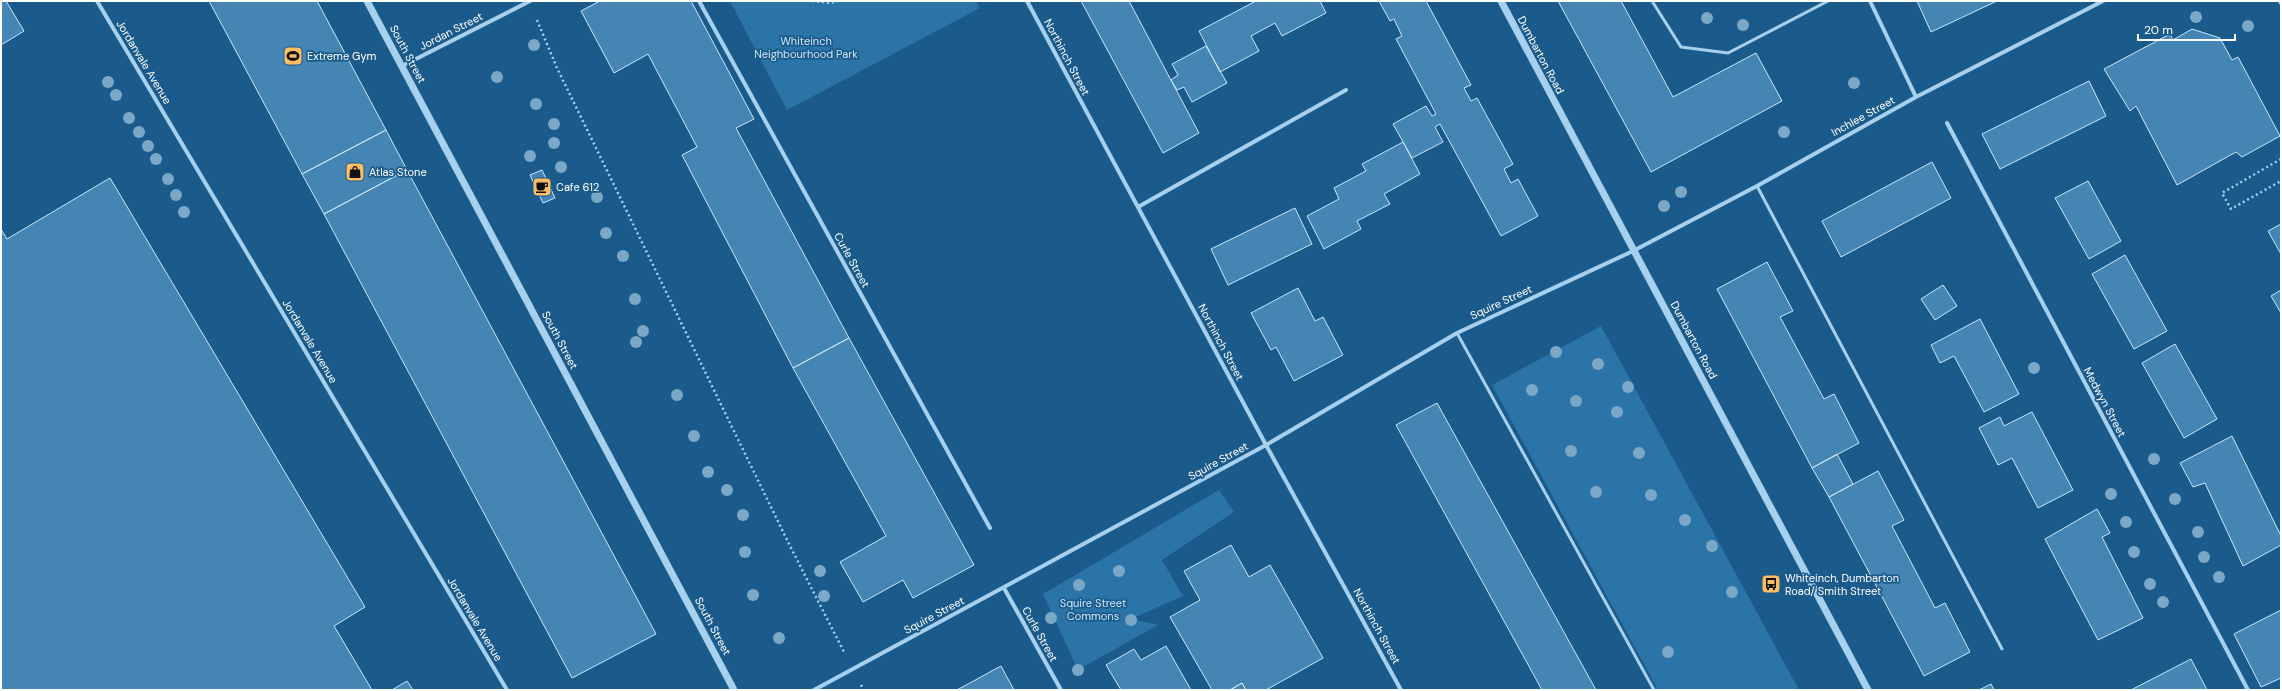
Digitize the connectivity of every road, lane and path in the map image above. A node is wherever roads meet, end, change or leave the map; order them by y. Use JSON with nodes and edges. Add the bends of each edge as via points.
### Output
{"nodes":[{"id":1,"x":97,"y":1,"type":"edge"},
{"id":2,"x":367,"y":1,"type":"edge"},
{"id":3,"x":530,"y":1,"type":"edge"},
{"id":4,"x":699,"y":1,"type":"edge"},
{"id":5,"x":812,"y":1,"type":"edge"},
{"id":6,"x":838,"y":1,"type":"edge"},
{"id":7,"x":970,"y":1,"type":"edge"},
{"id":8,"x":975,"y":1,"type":"edge"},
{"id":9,"x":1027,"y":1,"type":"edge"},
{"id":10,"x":1501,"y":1,"type":"edge"},
{"id":11,"x":1652,"y":1,"type":"edge"},
{"id":12,"x":1828,"y":1,"type":"edge"},
{"id":13,"x":1870,"y":1,"type":"edge"},
{"id":14,"x":2103,"y":1,"type":"edge"},
{"id":15,"x":534,"y":14,"type":"dead end"},
{"id":16,"x":402,"y":66,"type":"junction"},
{"id":17,"x":1346,"y":90,"type":"dead end"},
{"id":18,"x":1916,"y":97,"type":"junction"},
{"id":19,"x":1947,"y":123,"type":"dead end"},
{"id":20,"x":2281,"y":159,"type":"edge"},
{"id":21,"x":2281,"y":181,"type":"edge"},
{"id":22,"x":1757,"y":186,"type":"junction"},
{"id":23,"x":1138,"y":207,"type":"junction"},
{"id":24,"x":1633,"y":251,"type":"junction"},
{"id":25,"x":1457,"y":333,"type":"junction"},
{"id":26,"x":1266,"y":445,"type":"junction"},
{"id":27,"x":990,"y":528,"type":"dead end"},
{"id":28,"x":1004,"y":588,"type":"junction"},
{"id":29,"x":2002,"y":649,"type":"dead end"},
{"id":30,"x":846,"y":656,"type":"dead end"},
{"id":31,"x":860,"y":683,"type":"dead end"},
{"id":32,"x":507,"y":690,"type":"edge"},
{"id":33,"x":734,"y":690,"type":"edge"},
{"id":34,"x":814,"y":690,"type":"edge"},
{"id":35,"x":864,"y":690,"type":"edge"},
{"id":36,"x":1061,"y":690,"type":"edge"},
{"id":37,"x":1402,"y":690,"type":"edge"},
{"id":38,"x":1654,"y":690,"type":"edge"},
{"id":39,"x":1868,"y":690,"type":"edge"},
{"id":40,"x":2248,"y":690,"type":"edge"}],
"edges":[{"from":1,"to":32,"type":"street","name":"Jordanvale Avenue"},
{"from":2,"to":16,"type":"street","name":"South Street"},
{"from":3,"to":16,"type":"street","name":"Jordan Street"},
{"from":4,"to":27,"type":"street","name":"Curle Street"},
{"from":5,"to":6,"type":"path"},
{"from":7,"to":8,"type":"path"},
{"from":9,"to":23,"type":"street","name":"Northinch Street"},
{"from":10,"to":24,"type":"street","name":"Dumbarton Road"},
{"from":11,"to":12,"type":"lane","via":[[1681,47],[1728,53]]},
{"from":13,"to":18,"type":"street"},
{"from":14,"to":18,"type":"street","name":"Inchlee Street"},
{"from":15,"to":30,"type":"path","via":[[557,68]]},
{"from":16,"to":33,"type":"street","name":"South Street"},
{"from":17,"to":23,"type":"street"},
{"from":18,"to":22,"type":"street","name":"Inchlee Street"},
{"from":19,"to":40,"type":"street","name":"Medwyn Street"},
{"from":20,"to":21,"type":"path","via":[[2222,193],[2231,209]]},
{"from":22,"to":24,"type":"street","name":"Inchlee Street"},
{"from":22,"to":29,"type":"lane"},
{"from":23,"to":26,"type":"street","name":"Northinch Street"},
{"from":24,"to":25,"type":"street","name":"Squire Street"},
{"from":24,"to":39,"type":"street","name":"Dumbarton Road"},
{"from":25,"to":26,"type":"street","name":"Squire Street"},
{"from":25,"to":38,"type":"lane"},
{"from":26,"to":28,"type":"street","name":"Squire Street"},
{"from":26,"to":37,"type":"street","name":"Northinch Street"},
{"from":28,"to":34,"type":"street","name":"Squire Street"},
{"from":28,"to":36,"type":"street","name":"Curle Street"},
{"from":31,"to":35,"type":"path"}]}
